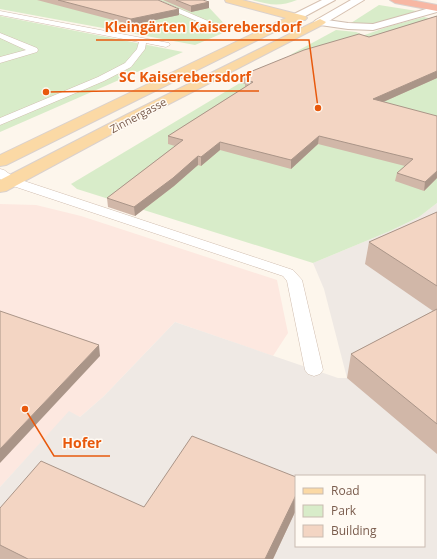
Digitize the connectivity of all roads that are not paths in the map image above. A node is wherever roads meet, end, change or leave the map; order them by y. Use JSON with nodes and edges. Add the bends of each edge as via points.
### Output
{"nodes":[{"id":1,"x":153,"y":0,"type":"edge"},
{"id":2,"x":230,"y":0,"type":"edge"},
{"id":3,"x":330,"y":0,"type":"edge"},
{"id":4,"x":359,"y":0,"type":"edge"},
{"id":5,"x":395,"y":0,"type":"edge"},
{"id":6,"x":437,"y":8,"type":"edge"},
{"id":7,"x":0,"y":13,"type":"edge"},
{"id":8,"x":296,"y":17,"type":"junction"},
{"id":9,"x":320,"y":22,"type":"junction"},
{"id":10,"x":218,"y":27,"type":"dead end"},
{"id":11,"x":0,"y":35,"type":"edge"},
{"id":12,"x":143,"y":40,"type":"junction"},
{"id":13,"x":166,"y":45,"type":"dead end"},
{"id":14,"x":0,"y":60,"type":"edge"},
{"id":15,"x":0,"y":122,"type":"edge"},
{"id":16,"x":0,"y":161,"type":"edge"},
{"id":17,"x":4,"y":181,"type":"edge"},
{"id":18,"x":314,"y":370,"type":"dead end"}],
"edges":[{"from":1,"to":10,"type":"lane"},
{"from":2,"to":8,"type":"main road"},
{"from":3,"to":8,"type":"main road"},
{"from":4,"to":9,"type":"main road"},
{"from":5,"to":6,"type":"highway"},
{"from":6,"to":9,"type":"main road","via":[[373,27]]},
{"from":7,"to":12,"type":"lane"},
{"from":8,"to":9,"type":"main road"},
{"from":8,"to":16,"type":"main road","name":"Zinnergasse"},
{"from":9,"to":17,"type":"main road","name":"Zinnergasse"},
{"from":11,"to":14,"type":"lane","via":[[34,50]]},
{"from":12,"to":13,"type":"lane"},
{"from":12,"to":15,"type":"lane","via":[[141,49],[128,65],[102,79]]},
{"from":17,"to":18,"type":"lane","via":[[288,274],[294,280]]}]}
